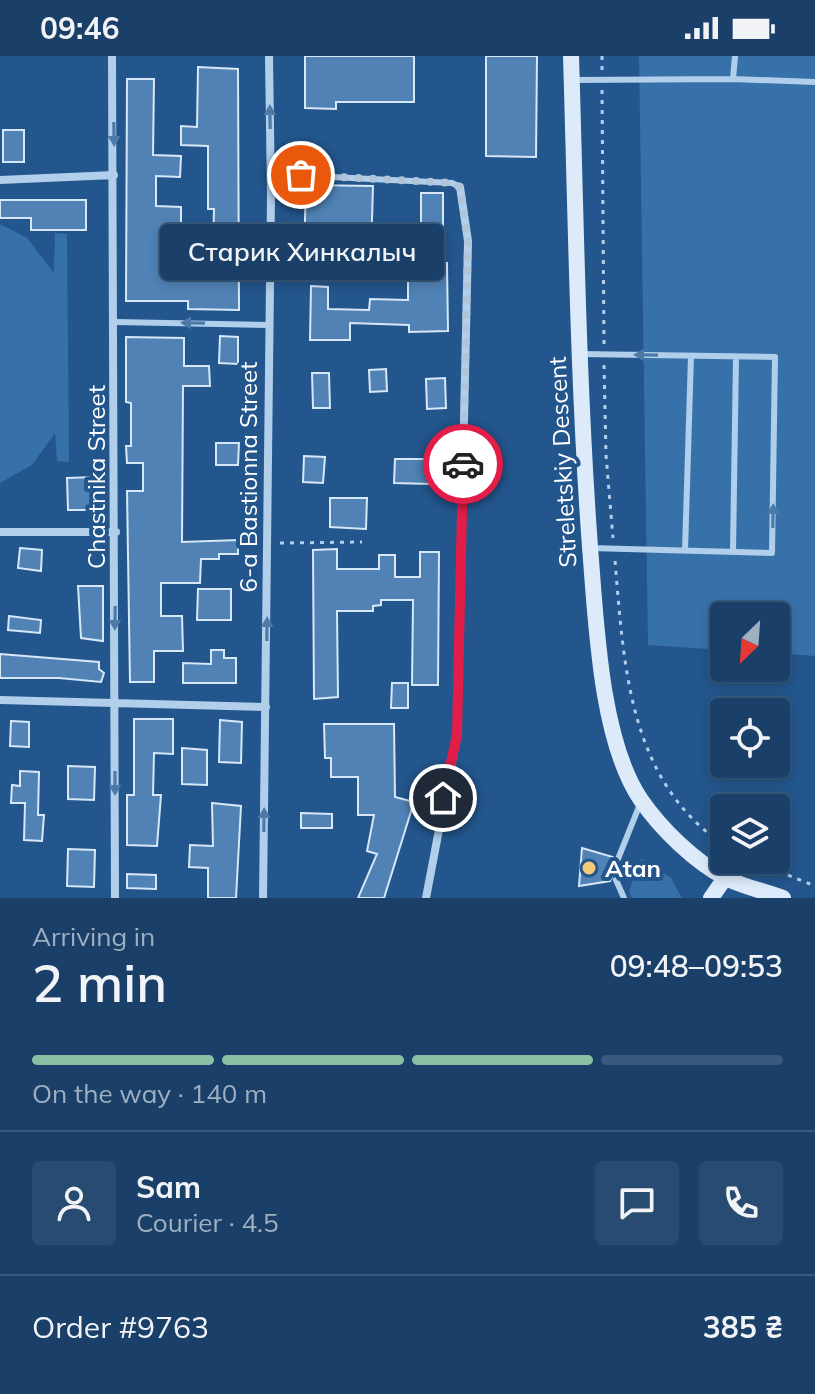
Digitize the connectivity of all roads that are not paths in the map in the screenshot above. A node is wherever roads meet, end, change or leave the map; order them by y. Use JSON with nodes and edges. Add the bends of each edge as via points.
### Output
{"nodes":[{"id":1,"x":112,"y":56,"type":"edge"},
{"id":2,"x":269,"y":56,"type":"edge"},
{"id":3,"x":571,"y":56,"type":"edge"},
{"id":4,"x":735,"y":56,"type":"edge"},
{"id":5,"x":640,"y":79,"type":"dead end"},
{"id":6,"x":733,"y":79,"type":"junction"},
{"id":7,"x":571,"y":80,"type":"junction"},
{"id":8,"x":815,"y":82,"type":"edge"},
{"id":9,"x":271,"y":174,"type":"junction"},
{"id":10,"x":114,"y":175,"type":"junction"},
{"id":11,"x":0,"y":180,"type":"edge"},
{"id":12,"x":460,"y":187,"type":"joint"},
{"id":13,"x":116,"y":322,"type":"junction"},
{"id":14,"x":269,"y":325,"type":"junction"},
{"id":15,"x":579,"y":354,"type":"junction"},
{"id":16,"x":691,"y":356,"type":"junction"},
{"id":17,"x":736,"y":357,"type":"junction"},
{"id":18,"x":0,"y":532,"type":"edge"},
{"id":19,"x":116,"y":532,"type":"junction"},
{"id":20,"x":590,"y":548,"type":"junction"},
{"id":21,"x":685,"y":551,"type":"junction"},
{"id":22,"x":733,"y":552,"type":"junction"},
{"id":23,"x":0,"y":700,"type":"edge"},
{"id":24,"x":114,"y":705,"type":"junction"},
{"id":25,"x":266,"y":707,"type":"junction"},
{"id":26,"x":641,"y":800,"type":"junction"},
{"id":27,"x":618,"y":859,"type":"dead end"},
{"id":28,"x":725,"y":878,"type":"junction"},
{"id":29,"x":616,"y":880,"type":"dead end"},
{"id":30,"x":115,"y":898,"type":"edge"},
{"id":31,"x":263,"y":898,"type":"edge"},
{"id":32,"x":426,"y":898,"type":"edge"},
{"id":33,"x":624,"y":898,"type":"edge"},
{"id":34,"x":711,"y":898,"type":"edge"},
{"id":35,"x":783,"y":898,"type":"edge"}],
"edges":[{"from":1,"to":10,"type":"street","name":"Chastnika Street","one_way":true},
{"from":9,"to":2,"type":"street","name":"6-a Bastionna Street","one_way":true},
{"from":3,"to":7,"type":"main road","name":"Streletskiy Descent"},
{"from":4,"to":6,"type":"lane"},
{"from":5,"to":7,"type":"lane"},
{"from":6,"to":7,"type":"lane"},
{"from":6,"to":8,"type":"lane"},
{"from":7,"to":15,"type":"main road","name":"Streletskiy Descent"},
{"from":9,"to":12,"type":"lane"},
{"from":9,"to":14,"type":"street","name":"6-a Bastionna Street"},
{"from":10,"to":11,"type":"street"},
{"from":10,"to":13,"type":"street","name":"Chastnika Street"},
{"from":12,"to":32,"type":"street","via":[[468,241],[457,735]]},
{"from":14,"to":13,"type":"lane","one_way":true},
{"from":13,"to":19,"type":"street","name":"Chastnika Street"},
{"from":25,"to":14,"type":"street","name":"6-a Bastionna Street","one_way":true},
{"from":16,"to":15,"type":"lane","one_way":true},
{"from":15,"to":20,"type":"main road","name":"Streletskiy Descent"},
{"from":16,"to":17,"type":"lane"},
{"from":16,"to":21,"type":"lane"},
{"from":17,"to":22,"type":"lane"},
{"from":22,"to":17,"type":"lane","one_way":true,"via":[[772,553],[775,372],[775,357]]},
{"from":18,"to":19,"type":"street"},
{"from":19,"to":24,"type":"street","name":"Chastnika Street","one_way":true},
{"from":20,"to":21,"type":"lane"},
{"from":20,"to":26,"type":"main road","name":"Streletskiy Descent","via":[[611,722]]},
{"from":21,"to":22,"type":"lane"},
{"from":23,"to":24,"type":"street"},
{"from":24,"to":25,"type":"street"},
{"from":24,"to":30,"type":"street","name":"Chastnika Street","one_way":true},
{"from":31,"to":25,"type":"street","name":"6-a Bastionna Street","one_way":true},
{"from":26,"to":27,"type":"lane"},
{"from":26,"to":28,"type":"main road","name":"Streletskiy Descent","via":[[680,844]]},
{"from":28,"to":34,"type":"main road"},
{"from":28,"to":35,"type":"main road","name":"Streletskiy Descent"},
{"from":29,"to":33,"type":"lane"}]}
